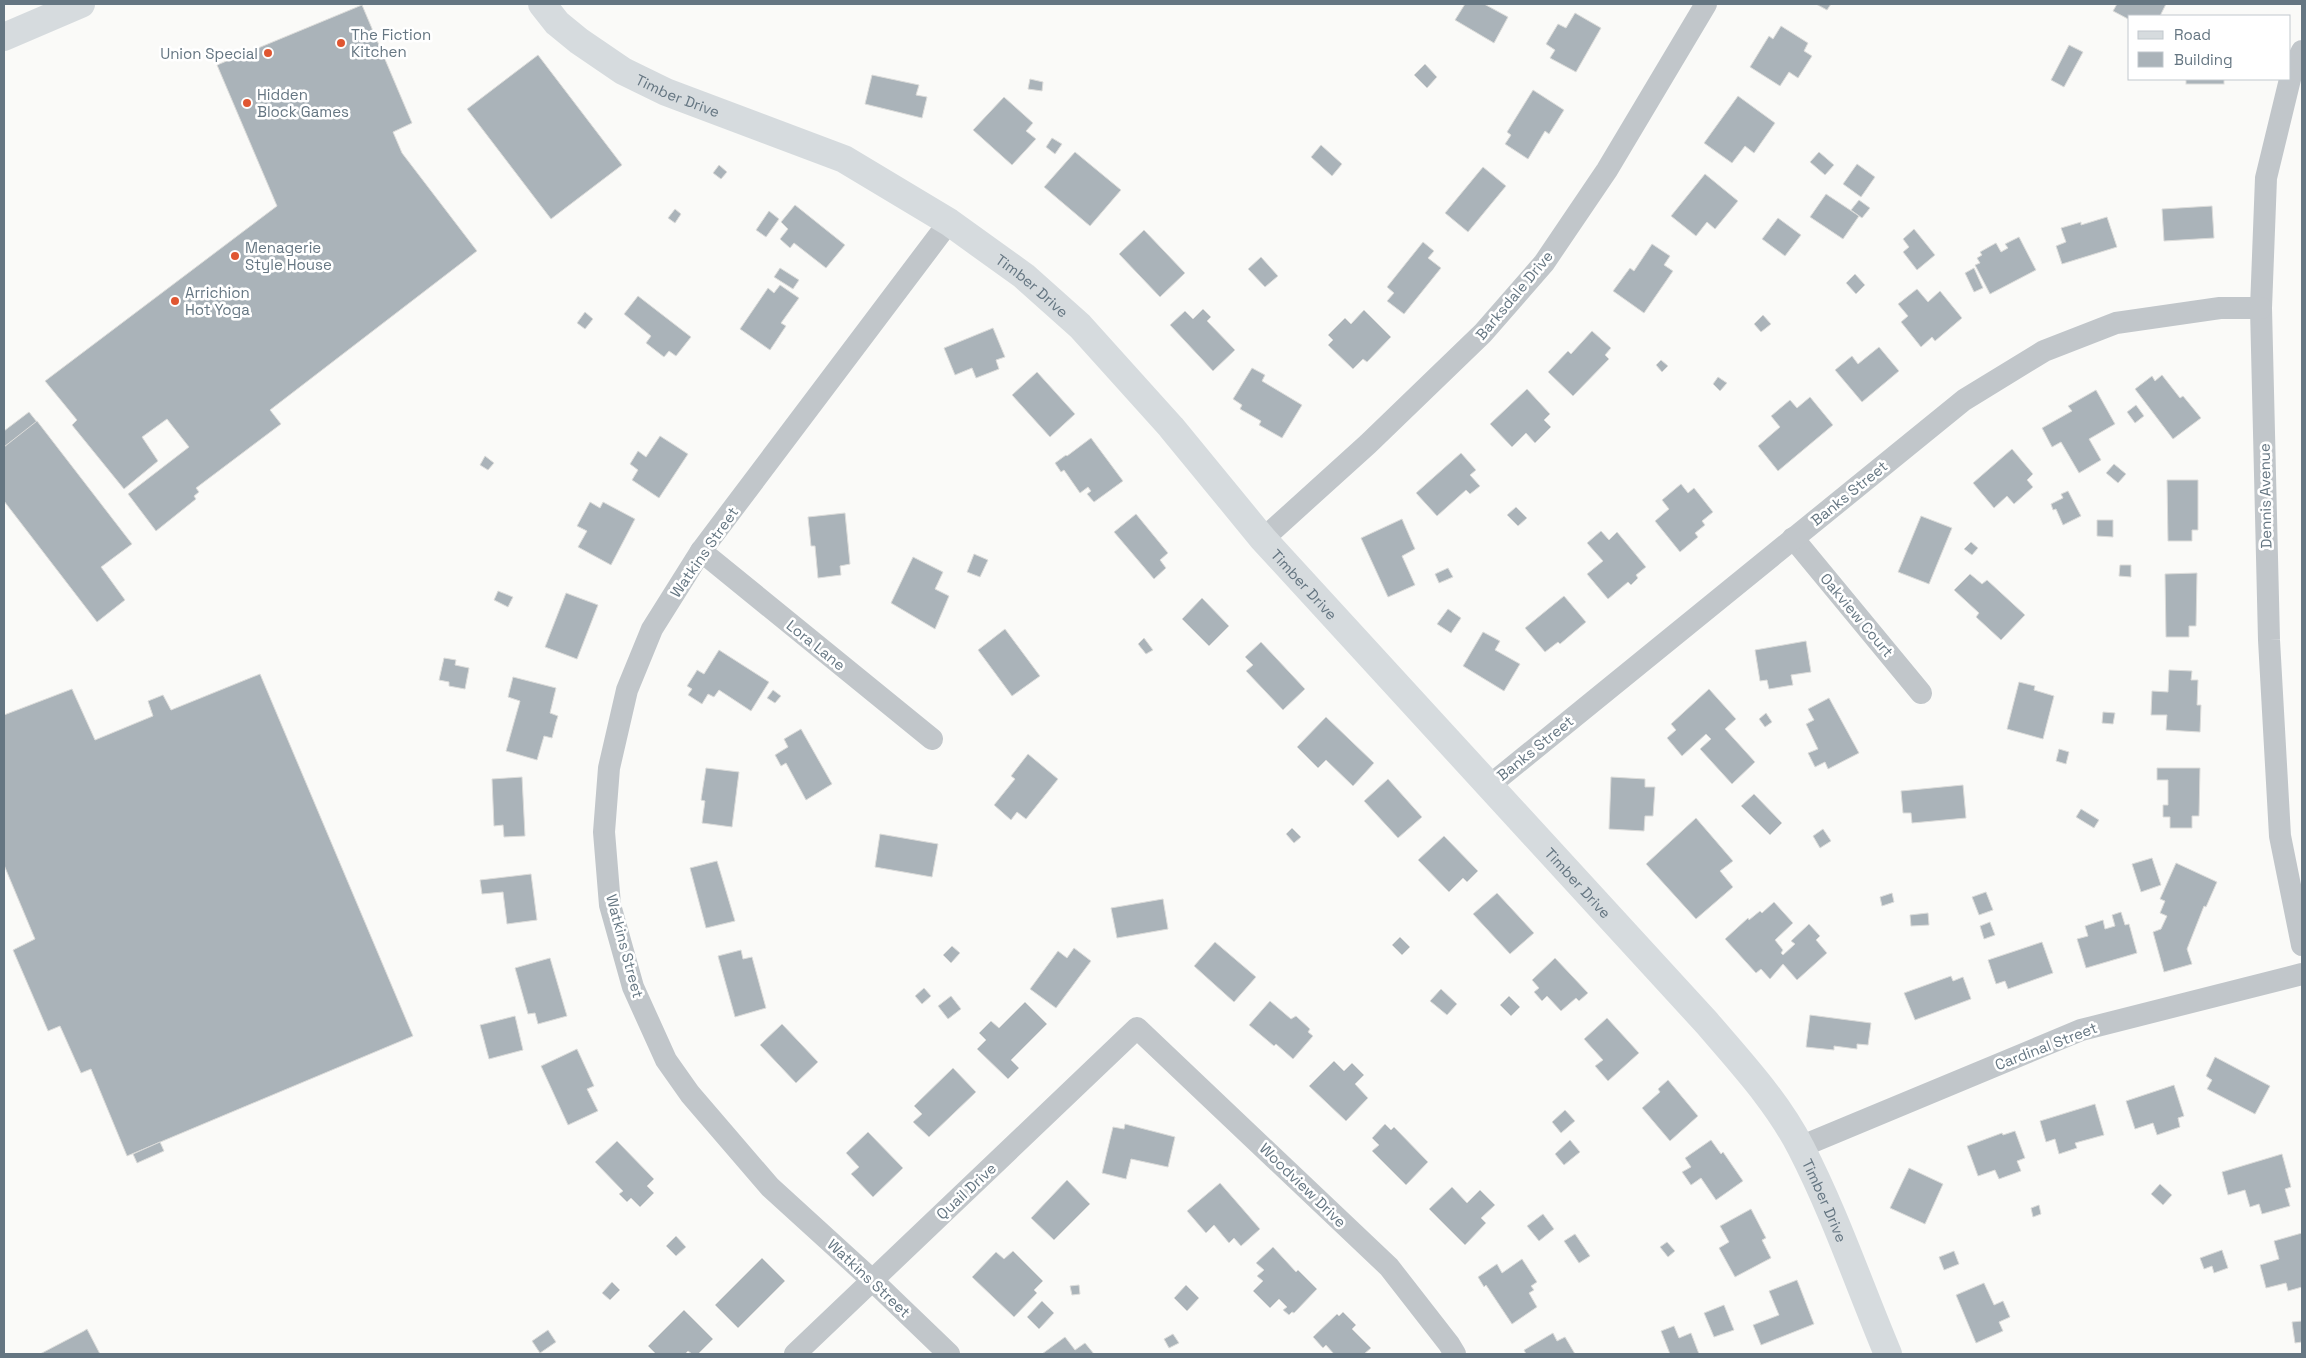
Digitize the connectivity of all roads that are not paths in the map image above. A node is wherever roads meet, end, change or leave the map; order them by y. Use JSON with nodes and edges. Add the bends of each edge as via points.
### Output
{"nodes":[{"id":1,"x":81,"y":4,"type":"edge"},
{"id":2,"x":542,"y":4,"type":"edge"},
{"id":3,"x":1706,"y":4,"type":"edge"},
{"id":4,"x":4,"y":38,"type":"edge"},
{"id":5,"x":2302,"y":51,"type":"edge"},
{"id":6,"x":2291,"y":75,"type":"edge"},
{"id":7,"x":2290,"y":80,"type":"edge"},
{"id":8,"x":949,"y":222,"type":"junction"},
{"id":9,"x":2261,"y":308,"type":"junction"},
{"id":10,"x":1793,"y":538,"type":"junction"},
{"id":11,"x":1264,"y":539,"type":"junction"},
{"id":12,"x":701,"y":551,"type":"junction"},
{"id":13,"x":1921,"y":693,"type":"dead end"},
{"id":14,"x":932,"y":739,"type":"dead end"},
{"id":15,"x":1489,"y":786,"type":"junction"},
{"id":16,"x":2302,"y":945,"type":"edge"},
{"id":17,"x":2302,"y":974,"type":"edge"},
{"id":18,"x":1137,"y":1028,"type":"joint"},
{"id":19,"x":1800,"y":1146,"type":"junction"},
{"id":20,"x":872,"y":1280,"type":"junction"},
{"id":21,"x":795,"y":1354,"type":"edge"},
{"id":22,"x":949,"y":1354,"type":"edge"},
{"id":23,"x":1454,"y":1354,"type":"edge"},
{"id":24,"x":1888,"y":1354,"type":"edge"}],
"edges":[{"from":1,"to":4,"type":"street"},
{"from":2,"to":8,"type":"street","name":"Timber Drive","via":[[557,23],[623,71],[666,92],[844,159]]},
{"from":3,"to":11,"type":"street","name":"Barksdale Drive","via":[[1607,170],[1544,263],[1483,333]]},
{"from":5,"to":6,"type":"street","name":"Dennis Avenue"},
{"from":7,"to":9,"type":"street","name":"Dennis Avenue","via":[[2266,178]]},
{"from":8,"to":11,"type":"street","name":"Timber Drive","via":[[1024,276],[1080,326],[1171,427]]},
{"from":8,"to":12,"type":"street","name":"Watkins Street"},
{"from":9,"to":10,"type":"street","name":"Banks Street","via":[[2220,308],[2116,323],[2044,351],[1964,400]]},
{"from":9,"to":16,"type":"street","name":"Dennis Avenue","via":[[2268,640],[2280,836]]},
{"from":10,"to":13,"type":"street","name":"Oakview Court"},
{"from":10,"to":15,"type":"street","name":"Banks Street"},
{"from":11,"to":15,"type":"street","name":"Timber Drive"},
{"from":12,"to":14,"type":"street","name":"Lora Lane"},
{"from":12,"to":20,"type":"street","name":"Watkins Street","via":[[652,629],[627,690],[609,768],[604,832],[610,905],[633,987],[666,1060],[690,1094],[770,1187]]},
{"from":15,"to":19,"type":"street","name":"Timber Drive","via":[[1707,1024],[1763,1089]]},
{"from":17,"to":19,"type":"street","name":"Cardinal Street","via":[[2081,1030]]},
{"from":18,"to":20,"type":"street","name":"Quail Drive"},
{"from":18,"to":23,"type":"street","name":"Woodview Drive","via":[[1389,1267]]},
{"from":19,"to":24,"type":"street","name":"Timber Drive","via":[[1841,1236]]},
{"from":20,"to":21,"type":"street","name":"Quail Drive"},
{"from":20,"to":22,"type":"street","name":"Watkins Street"}]}
